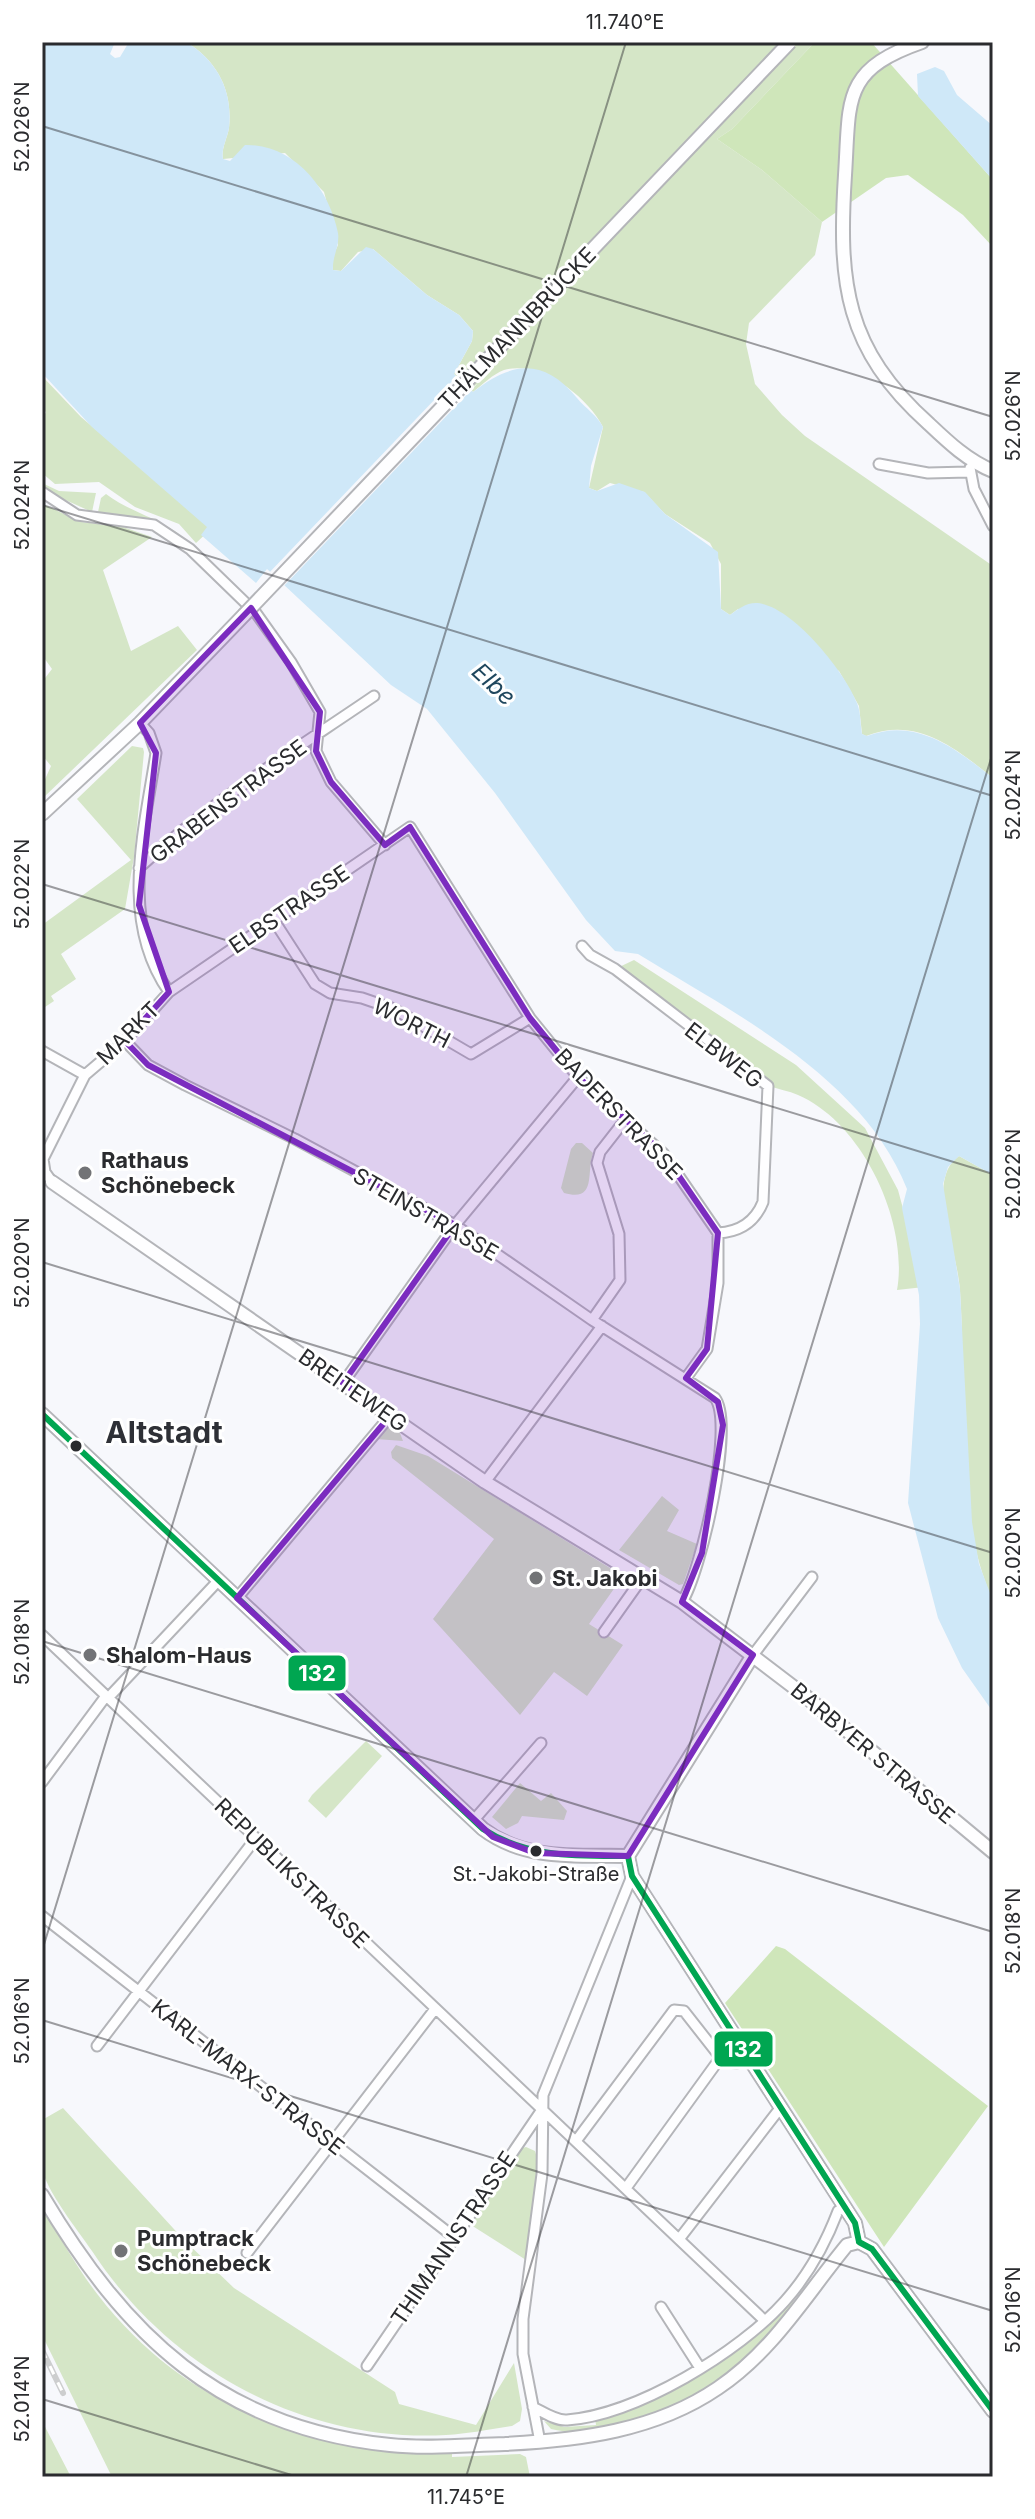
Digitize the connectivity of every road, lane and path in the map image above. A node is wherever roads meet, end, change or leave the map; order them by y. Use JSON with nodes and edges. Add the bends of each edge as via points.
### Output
{"nodes":[{"id":1,"x":790,"y":42,"type":"edge"},
{"id":2,"x":922,"y":42,"type":"edge"},
{"id":3,"x":879,"y":464,"type":"dead end"},
{"id":4,"x":971,"y":467,"type":"junction"},
{"id":5,"x":993,"y":471,"type":"edge"},
{"id":6,"x":42,"y":492,"type":"edge"},
{"id":7,"x":993,"y":526,"type":"edge"},
{"id":8,"x":374,"y":696,"type":"dead end"},
{"id":9,"x":140,"y":723,"type":"junction"},
{"id":10,"x":318,"y":734,"type":"junction"},
{"id":11,"x":42,"y":814,"type":"edge"},
{"id":12,"x":410,"y":827,"type":"joint"},
{"id":13,"x":385,"y":845,"type":"junction"},
{"id":14,"x":139,"y":868,"type":"junction"},
{"id":15,"x":273,"y":919,"type":"junction"},
{"id":16,"x":582,"y":946,"type":"dead end"},
{"id":17,"x":169,"y":992,"type":"junction"},
{"id":18,"x":530,"y":1018,"type":"junction"},
{"id":19,"x":125,"y":1041,"type":"junction"},
{"id":20,"x":42,"y":1051,"type":"edge"},
{"id":21,"x":85,"y":1075,"type":"junction"},
{"id":22,"x":578,"y":1077,"type":"junction"},
{"id":23,"x":625,"y":1120,"type":"junction"},
{"id":24,"x":43,"y":1159,"type":"edge"},
{"id":25,"x":52,"y":1182,"type":"joint"},
{"id":26,"x":455,"y":1225,"type":"junction"},
{"id":27,"x":718,"y":1233,"type":"junction"},
{"id":28,"x":592,"y":1320,"type":"junction"},
{"id":29,"x":602,"y":1326,"type":"junction"},
{"id":30,"x":686,"y":1378,"type":"junction"},
{"id":31,"x":343,"y":1383,"type":"junction"},
{"id":32,"x":42,"y":1414,"type":"edge"},
{"id":33,"x":390,"y":1416,"type":"junction"},
{"id":34,"x":485,"y":1482,"type":"junction"},
{"id":35,"x":643,"y":1577,"type":"junction"},
{"id":36,"x":812,"y":1577,"type":"dead end"},
{"id":37,"x":219,"y":1580,"type":"junction"},
{"id":38,"x":237,"y":1598,"type":"junction"},
{"id":39,"x":682,"y":1602,"type":"junction"},
{"id":40,"x":604,"y":1632,"type":"dead end"},
{"id":41,"x":42,"y":1635,"type":"edge"},
{"id":42,"x":753,"y":1655,"type":"junction"},
{"id":43,"x":107,"y":1697,"type":"junction"},
{"id":44,"x":541,"y":1743,"type":"dead end"},
{"id":45,"x":42,"y":1782,"type":"edge"},
{"id":46,"x":473,"y":1821,"type":"junction"},
{"id":47,"x":256,"y":1838,"type":"junction"},
{"id":48,"x":993,"y":1852,"type":"edge"},
{"id":49,"x":628,"y":1856,"type":"junction"},
{"id":50,"x":632,"y":1876,"type":"junction"},
{"id":51,"x":42,"y":1916,"type":"edge"},
{"id":52,"x":140,"y":1992,"type":"junction"},
{"id":53,"x":435,"y":2009,"type":"junction"},
{"id":54,"x":97,"y":2046,"type":"dead end"},
{"id":55,"x":749,"y":2056,"type":"junction"},
{"id":56,"x":724,"y":2062,"type":"junction"},
{"id":57,"x":781,"y":2107,"type":"junction"},
{"id":58,"x":541,"y":2111,"type":"junction"},
{"id":59,"x":576,"y":2141,"type":"junction"},
{"id":60,"x":332,"y":2142,"type":"junction"},
{"id":61,"x":626,"y":2188,"type":"junction"},
{"id":62,"x":42,"y":2195,"type":"edge"},
{"id":63,"x":845,"y":2207,"type":"junction"},
{"id":64,"x":454,"y":2237,"type":"junction"},
{"id":65,"x":680,"y":2238,"type":"junction"},
{"id":66,"x":859,"y":2242,"type":"junction"},
{"id":67,"x":247,"y":2253,"type":"dead end"},
{"id":68,"x":661,"y":2307,"type":"dead end"},
{"id":69,"x":765,"y":2321,"type":"junction"},
{"id":70,"x":367,"y":2366,"type":"dead end"},
{"id":71,"x":700,"y":2368,"type":"junction"},
{"id":72,"x":533,"y":2407,"type":"junction"},
{"id":73,"x":993,"y":2411,"type":"edge"},
{"id":74,"x":540,"y":2442,"type":"junction"}],
"edges":[{"from":1,"to":9,"type":"street","name":"THÄLMANNBRÜCKE","bridge":true},
{"from":2,"to":4,"type":"street","via":[[870,68],[854,91],[843,272],[863,341],[881,375]]},
{"from":3,"to":4,"type":"street","via":[[928,473]]},
{"from":4,"to":5,"type":"street"},
{"from":4,"to":7,"type":"street"},
{"from":6,"to":10,"type":"street","via":[[77,515],[154,525],[190,549],[256,613],[291,662],[320,712]]},
{"from":8,"to":10,"type":"street","name":"GRABENSTRASSE"},
{"from":9,"to":11,"type":"street","name":"THÄLMANNBRÜCKE"},
{"from":9,"to":14,"type":"street","via":[[156,753]]},
{"from":10,"to":13,"type":"street","via":[[316,751],[331,782]]},
{"from":10,"to":14,"type":"street","name":"GRABENSTRASSE"},
{"from":12,"to":13,"type":"street","name":"ELBSTRASSE"},
{"from":12,"to":18,"type":"street","name":"BADERSTRASSE"},
{"from":13,"to":15,"type":"street","name":"ELBSTRASSE"},
{"from":14,"to":17,"type":"street","via":[[141,922]]},
{"from":15,"to":17,"type":"street","name":"ELBSTRASSE"},
{"from":15,"to":18,"type":"street","name":"WORTH","via":[[315,984],[330,993],[394,1009],[471,1054]]},
{"from":16,"to":27,"type":"street","name":"ELBWEG","via":[[768,1086],[763,1202],[737,1230]]},
{"from":17,"to":19,"type":"street","name":"MARKT"},
{"from":18,"to":22,"type":"street","name":"BADERSTRASSE"},
{"from":19,"to":21,"type":"street","name":"MARKT"},
{"from":19,"to":26,"type":"street","name":"STEINSTRASSE","via":[[148,1065]]},
{"from":20,"to":21,"type":"street"},
{"from":21,"to":24,"type":"street","name":"MARKT"},
{"from":22,"to":23,"type":"street","name":"BADERSTRASSE"},
{"from":22,"to":26,"type":"street"},
{"from":23,"to":27,"type":"street","name":"BADERSTRASSE","via":[[663,1153]]},
{"from":23,"to":28,"type":"street","via":[[597,1163],[619,1234],[620,1280]]},
{"from":24,"to":25,"type":"street","name":"BREITEWEG"},
{"from":25,"to":31,"type":"street","name":"BREITEWEG"},
{"from":26,"to":28,"type":"street","name":"STEINSTRASSE"},
{"from":26,"to":31,"type":"street"},
{"from":27,"to":30,"type":"street","via":[[718,1283],[707,1349]]},
{"from":28,"to":29,"type":"street","name":"STEINSTRASSE"},
{"from":29,"to":30,"type":"street","name":"STEINSTRASSE"},
{"from":29,"to":34,"type":"street"},
{"from":30,"to":39,"type":"street","name":"STEINSTRASSE","via":[[718,1402],[723,1425],[707,1530],[694,1580]]},
{"from":31,"to":33,"type":"street","name":"BREITEWEG"},
{"from":32,"to":37,"type":"street"},
{"from":33,"to":34,"type":"street","name":"BREITEWEG"},
{"from":33,"to":38,"type":"street"},
{"from":34,"to":35,"type":"street","name":"BREITEWEG"},
{"from":35,"to":39,"type":"street","name":"BREITEWEG"},
{"from":35,"to":40,"type":"street"},
{"from":36,"to":42,"type":"street"},
{"from":37,"to":38,"type":"street"},
{"from":37,"to":43,"type":"street"},
{"from":38,"to":46,"type":"street"},
{"from":39,"to":42,"type":"street","name":"BARBYER STRASSE"},
{"from":41,"to":43,"type":"street","name":"REPUBLIKSTRASSE"},
{"from":42,"to":48,"type":"street","name":"BARBYER STRASSE"},
{"from":42,"to":49,"type":"street"},
{"from":43,"to":45,"type":"street"},
{"from":43,"to":47,"type":"street","name":"REPUBLIKSTRASSE"},
{"from":44,"to":46,"type":"street"},
{"from":46,"to":49,"type":"street","via":[[501,1842],[527,1852]]},
{"from":47,"to":52,"type":"street"},
{"from":47,"to":53,"type":"street","name":"REPUBLIKSTRASSE"},
{"from":49,"to":50,"type":"street"},
{"from":50,"to":55,"type":"street"},
{"from":50,"to":58,"type":"street","via":[[546,2085]]},
{"from":51,"to":52,"type":"street","name":"KARL-MARX-STRASSE"},
{"from":52,"to":54,"type":"street"},
{"from":52,"to":60,"type":"street","name":"KARL-MARX-STRASSE"},
{"from":53,"to":58,"type":"street","name":"REPUBLIKSTRASSE"},
{"from":53,"to":60,"type":"street"},
{"from":55,"to":56,"type":"street","via":[[737,2063]]},
{"from":55,"to":57,"type":"street"},
{"from":56,"to":59,"type":"street","via":[[684,2011],[674,2010]]},
{"from":56,"to":61,"type":"street","via":[[718,2061]]},
{"from":57,"to":63,"type":"street"},
{"from":57,"to":65,"type":"street"},
{"from":58,"to":59,"type":"street","name":"REPUBLIKSTRASSE"},
{"from":58,"to":64,"type":"street","name":"THIMANNSTRASSE"},
{"from":58,"to":72,"type":"street","via":[[542,2174],[523,2319]]},
{"from":59,"to":61,"type":"street","name":"REPUBLIKSTRASSE"},
{"from":60,"to":64,"type":"street","name":"KARL-MARX-STRASSE"},
{"from":60,"to":67,"type":"street"},
{"from":61,"to":65,"type":"street","name":"REPUBLIKSTRASSE"},
{"from":62,"to":74,"type":"street","via":[[127,2318],[201,2379],[241,2402],[344,2439],[392,2446]]},
{"from":63,"to":66,"type":"street"},
{"from":63,"to":69,"type":"street","via":[[838,2211],[810,2269]]},
{"from":64,"to":70,"type":"street","name":"THIMANNSTRASSE"},
{"from":65,"to":69,"type":"street","name":"REPUBLIKSTRASSE"},
{"from":66,"to":73,"type":"street","via":[[872,2249]]},
{"from":66,"to":74,"type":"street","via":[[847,2245],[770,2346],[716,2390],[682,2410],[639,2425]]},
{"from":68,"to":71,"type":"street"},
{"from":69,"to":71,"type":"street"},
{"from":71,"to":72,"type":"street","via":[[631,2402],[568,2420]]},
{"from":72,"to":74,"type":"street"}]}
